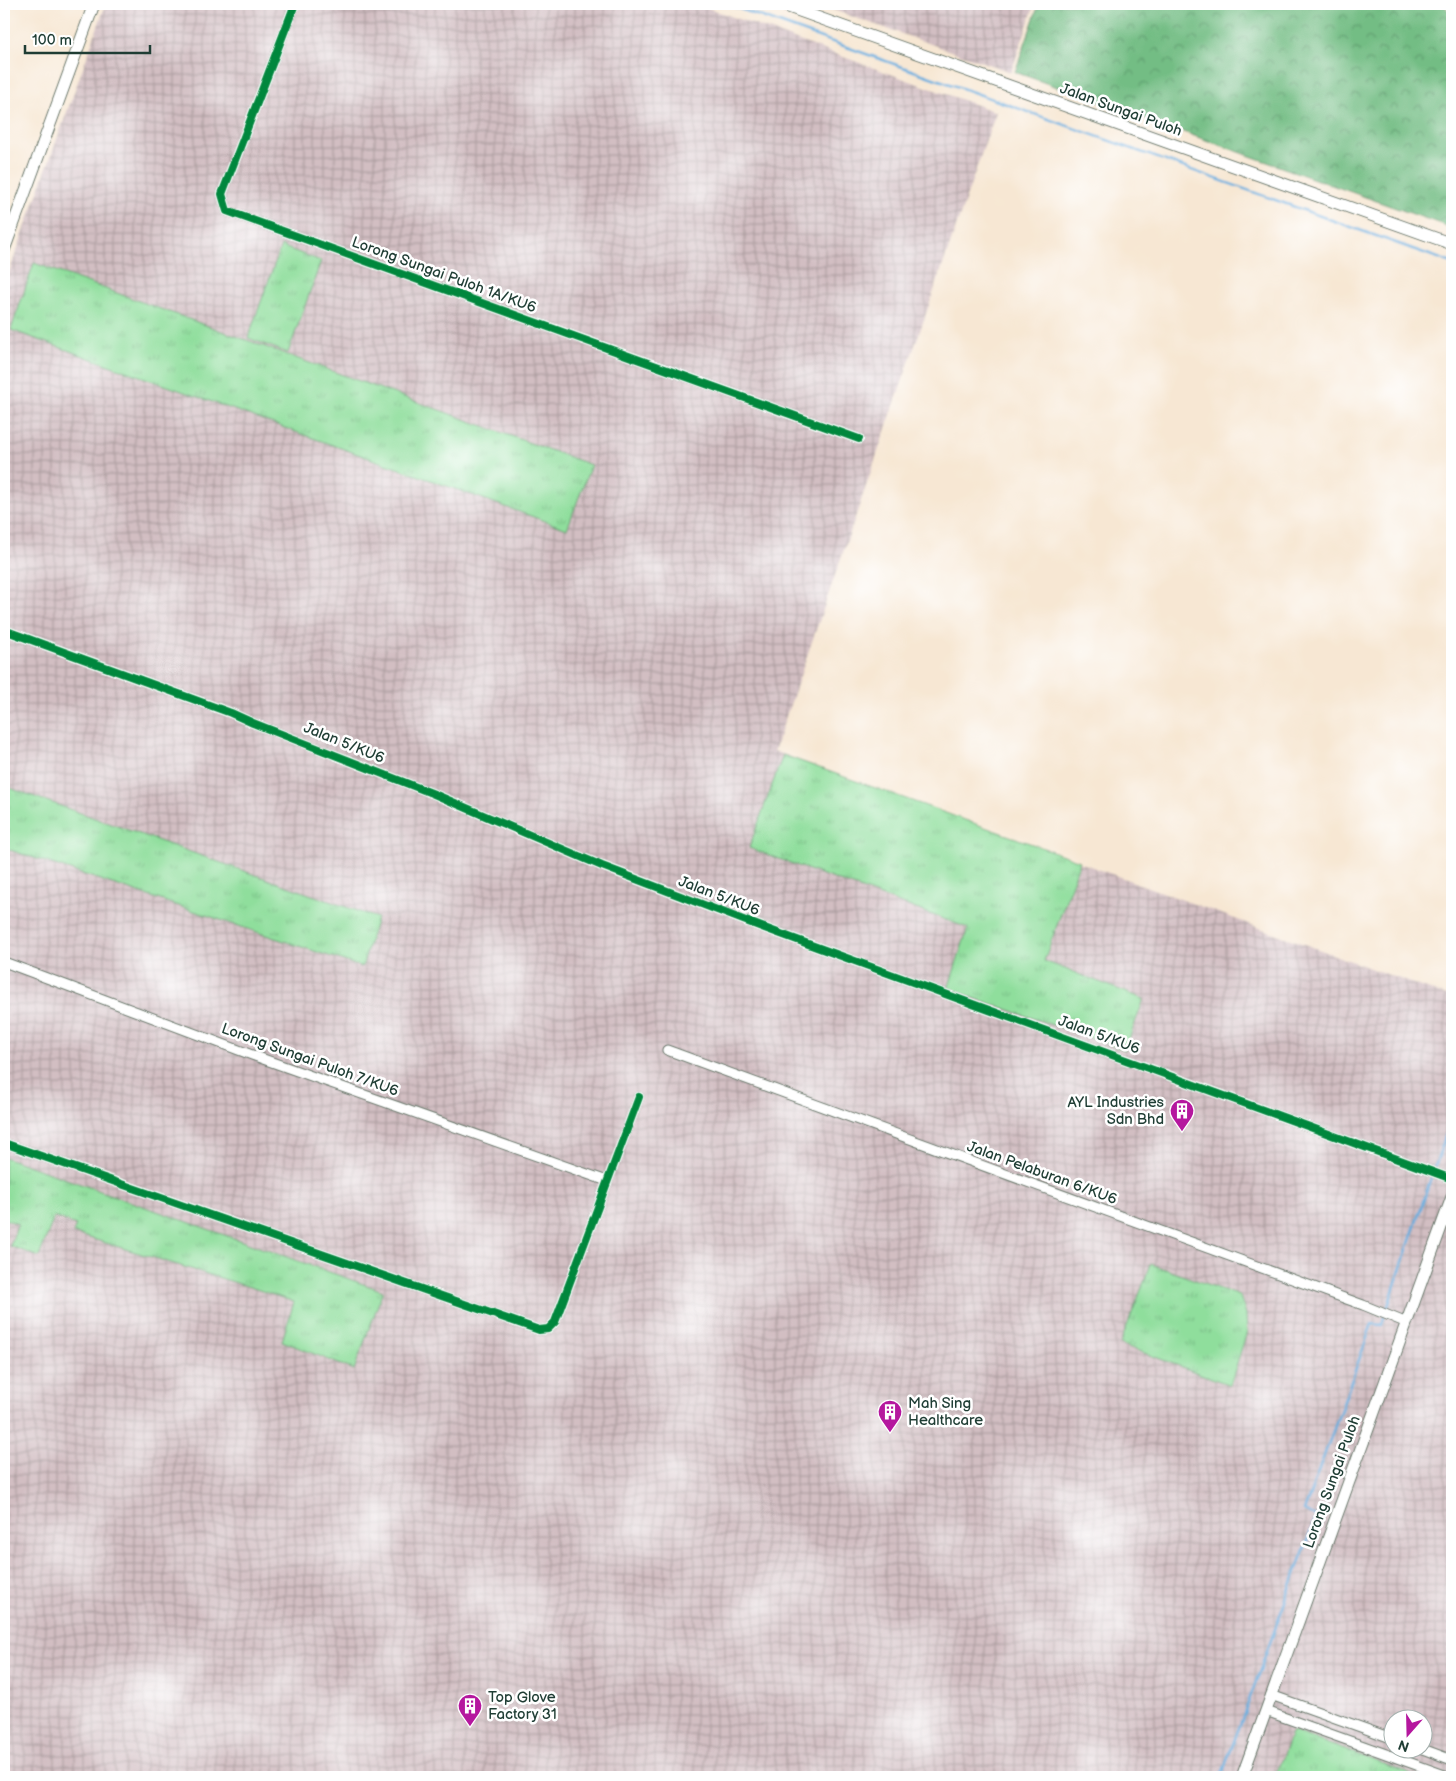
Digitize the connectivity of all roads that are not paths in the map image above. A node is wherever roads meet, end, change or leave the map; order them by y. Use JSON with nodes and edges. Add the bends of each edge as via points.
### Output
{"nodes":[{"id":1,"x":94,"y":4,"type":"edge"},
{"id":2,"x":295,"y":4,"type":"edge"},
{"id":3,"x":780,"y":4,"type":"edge"},
{"id":4,"x":1452,"y":244,"type":"edge"},
{"id":5,"x":4,"y":250,"type":"edge"},
{"id":6,"x":860,"y":439,"type":"dead end"},
{"id":7,"x":4,"y":630,"type":"edge"},
{"id":8,"x":4,"y":962,"type":"edge"},
{"id":9,"x":667,"y":1050,"type":"dead end"},
{"id":10,"x":639,"y":1097,"type":"dead end"},
{"id":11,"x":4,"y":1143,"type":"edge"},
{"id":12,"x":1452,"y":1180,"type":"edge"},
{"id":13,"x":608,"y":1181,"type":"junction"},
{"id":14,"x":1452,"y":1197,"type":"edge"},
{"id":15,"x":1406,"y":1323,"type":"junction"},
{"id":16,"x":1272,"y":1695,"type":"junction"},
{"id":17,"x":1266,"y":1711,"type":"junction"},
{"id":18,"x":1384,"y":1735,"type":"edge"},
{"id":19,"x":1434,"y":1753,"type":"edge"},
{"id":20,"x":1452,"y":1760,"type":"edge"},
{"id":21,"x":1242,"y":1777,"type":"edge"},
{"id":22,"x":1450,"y":1777,"type":"edge"}],
"edges":[{"from":1,"to":5,"type":"street"},
{"from":2,"to":6,"type":"street","name":"Lorong Sungai Puloh 1A/KU6","via":[[222,194],[227,212]]},
{"from":3,"to":4,"type":"street","name":"Jalan Sungai Puloh"},
{"from":7,"to":12,"type":"street","name":"Jalan 5/KU6","via":[[231,713],[434,794],[602,866],[768,930]]},
{"from":8,"to":13,"type":"street","name":"Lorong Sungai Puloh 7/KU6","via":[[252,1055]]},
{"from":9,"to":15,"type":"street","name":"Jalan Pelaburan 6/KU6"},
{"from":10,"to":13,"type":"street"},
{"from":11,"to":13,"type":"street","via":[[539,1330],[548,1329],[555,1322]]},
{"from":14,"to":15,"type":"street","name":"Lorong Sungai Puloh"},
{"from":15,"to":16,"type":"street","name":"Lorong Sungai Puloh"},
{"from":16,"to":17,"type":"street","name":"Lorong Sungai Puloh"},
{"from":16,"to":18,"type":"street"},
{"from":17,"to":21,"type":"street","name":"Lorong Sungai Puloh"},
{"from":17,"to":22,"type":"street"},
{"from":19,"to":20,"type":"street"}]}
